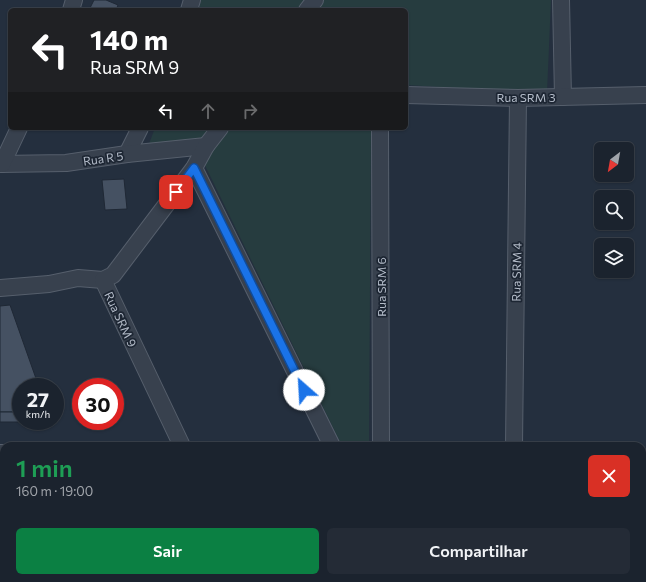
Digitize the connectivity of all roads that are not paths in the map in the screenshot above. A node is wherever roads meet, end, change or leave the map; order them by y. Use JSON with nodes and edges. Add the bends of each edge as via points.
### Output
{"nodes":[{"id":1,"x":315,"y":0,"type":"edge"},
{"id":2,"x":561,"y":0,"type":"edge"},
{"id":3,"x":309,"y":8,"type":"edge"},
{"id":4,"x":408,"y":95,"type":"edge"},
{"id":5,"x":646,"y":95,"type":"edge"},
{"id":6,"x":563,"y":97,"type":"junction"},
{"id":7,"x":518,"y":98,"type":"junction"},
{"id":8,"x":18,"y":130,"type":"edge"},
{"id":9,"x":139,"y":130,"type":"edge"},
{"id":10,"x":218,"y":130,"type":"edge"},
{"id":11,"x":380,"y":130,"type":"edge"},
{"id":12,"x":206,"y":146,"type":"junction"},
{"id":13,"x":127,"y":154,"type":"junction"},
{"id":14,"x":1,"y":164,"type":"edge"},
{"id":15,"x":194,"y":168,"type":"junction"},
{"id":16,"x":103,"y":280,"type":"junction"},
{"id":17,"x":0,"y":288,"type":"edge"},
{"id":18,"x":180,"y":442,"type":"edge"},
{"id":19,"x":330,"y":442,"type":"edge"},
{"id":20,"x":381,"y":442,"type":"edge"},
{"id":21,"x":514,"y":442,"type":"edge"}],
"edges":[{"from":1,"to":3,"type":"street"},
{"from":2,"to":6,"type":"street"},
{"from":4,"to":7,"type":"street","name":"Rua SRM 3"},
{"from":5,"to":6,"type":"street","name":"Rua SRM 3"},
{"from":6,"to":7,"type":"street","name":"Rua SRM 3"},
{"from":7,"to":21,"type":"street","name":"Rua SRM 4"},
{"from":8,"to":14,"type":"street"},
{"from":9,"to":13,"type":"street"},
{"from":10,"to":12,"type":"street","name":"Rua SRM 9"},
{"from":11,"to":20,"type":"street","name":"Rua SRM 6"},
{"from":12,"to":13,"type":"street","name":"Rua R 5"},
{"from":12,"to":15,"type":"street","name":"Rua SRM 9"},
{"from":13,"to":14,"type":"street","name":"Rua R 5","via":[[66,163]]},
{"from":15,"to":16,"type":"street","name":"Rua SRM 9","via":[[113,275]]},
{"from":15,"to":19,"type":"street"},
{"from":16,"to":17,"type":"street","via":[[78,278],[49,284]]},
{"from":16,"to":18,"type":"street","name":"Rua SRM 9"}]}
